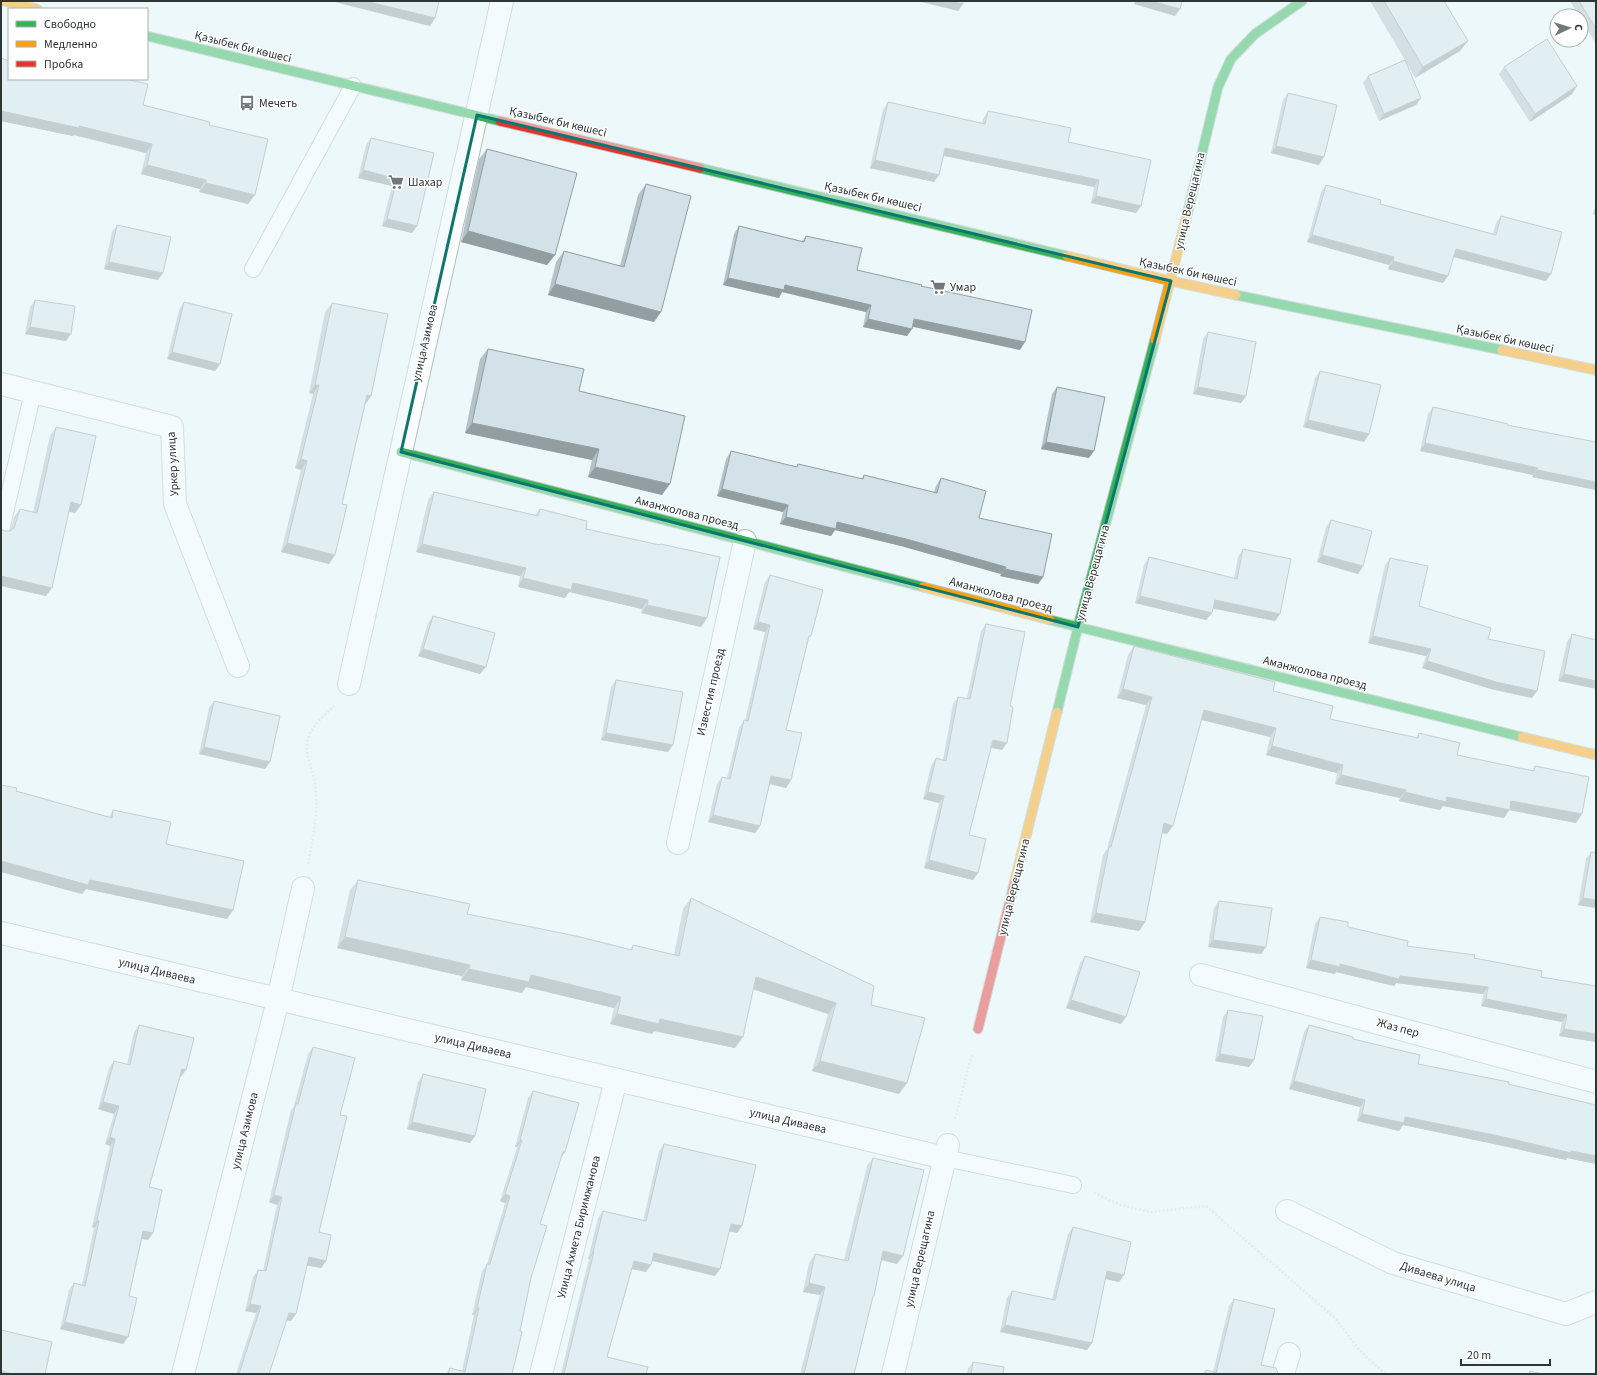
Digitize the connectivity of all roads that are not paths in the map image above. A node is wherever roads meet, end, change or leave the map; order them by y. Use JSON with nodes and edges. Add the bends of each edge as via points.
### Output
{"nodes":[{"id":1,"x":4,"y":1,"type":"edge"},
{"id":2,"x":502,"y":1,"type":"edge"},
{"id":3,"x":1302,"y":1,"type":"edge"},
{"id":4,"x":32,"y":8,"type":"edge"},
{"id":5,"x":148,"y":36,"type":"edge"},
{"id":6,"x":353,"y":86,"type":"junction"},
{"id":7,"x":477,"y":115,"type":"junction"},
{"id":8,"x":254,"y":269,"type":"dead end"},
{"id":9,"x":1171,"y":281,"type":"junction"},
{"id":10,"x":1596,"y":370,"type":"edge"},
{"id":11,"x":1,"y":384,"type":"edge"},
{"id":12,"x":33,"y":392,"type":"junction"},
{"id":13,"x":401,"y":452,"type":"junction"},
{"id":14,"x":1,"y":530,"type":"edge"},
{"id":15,"x":745,"y":541,"type":"junction"},
{"id":16,"x":1078,"y":627,"type":"junction"},
{"id":17,"x":238,"y":666,"type":"dead end"},
{"id":18,"x":344,"y":693,"type":"road end"},
{"id":19,"x":1596,"y":755,"type":"edge"},
{"id":20,"x":678,"y":843,"type":"dead end"},
{"id":21,"x":303,"y":888,"type":"road end"},
{"id":22,"x":1,"y":933,"type":"edge"},
{"id":23,"x":1201,"y":975,"type":"dead end"},
{"id":24,"x":278,"y":1000,"type":"junction"},
{"id":25,"x":978,"y":1029,"type":"road end"},
{"id":26,"x":616,"y":1080,"type":"junction"},
{"id":27,"x":1596,"y":1082,"type":"edge"},
{"id":28,"x":946,"y":1151,"type":"junction"},
{"id":29,"x":1073,"y":1185,"type":"road end"},
{"id":30,"x":1287,"y":1211,"type":"dead end"},
{"id":31,"x":1596,"y":1302,"type":"edge"},
{"id":32,"x":183,"y":1374,"type":"edge"},
{"id":33,"x":542,"y":1374,"type":"edge"},
{"id":34,"x":893,"y":1374,"type":"edge"}],
"edges":[{"from":1,"to":4,"type":"street"},
{"from":2,"to":7,"type":"street","name":"улица Азимова"},
{"from":3,"to":9,"type":"street","name":"улица Верещагина","via":[[1246,41],[1231,60],[1218,87]]},
{"from":5,"to":6,"type":"street","name":"Қазыбек би көшесі"},
{"from":6,"to":7,"type":"street","name":"Қазыбек би көшесі"},
{"from":6,"to":8,"type":"lane"},
{"from":7,"to":9,"type":"street","name":"Қазыбек би көшесі"},
{"from":7,"to":13,"type":"street","name":"улица Азимова"},
{"from":9,"to":10,"type":"street","name":"Қазыбек би көшесі"},
{"from":9,"to":16,"type":"street","name":"улица Верещагина"},
{"from":11,"to":12,"type":"street","name":"Уркер улица"},
{"from":12,"to":14,"type":"lane"},
{"from":12,"to":17,"type":"street","name":"Уркер улица","via":[[172,427],[175,504]]},
{"from":13,"to":15,"type":"street","name":"Аманжолова проезд"},
{"from":13,"to":18,"type":"street","name":"улица Азимова"},
{"from":15,"to":16,"type":"street","name":"Аманжолова проезд"},
{"from":15,"to":20,"type":"street","name":"Известия проезд"},
{"from":16,"to":19,"type":"street","name":"Аманжолова проезд"},
{"from":16,"to":25,"type":"street","name":"улица Верещагина"},
{"from":21,"to":24,"type":"street","name":"улица Азимова"},
{"from":22,"to":24,"type":"street","name":"улица Диваева"},
{"from":23,"to":27,"type":"street","name":"Жаз пер"},
{"from":24,"to":26,"type":"street","name":"улица Диваева"},
{"from":24,"to":32,"type":"street","name":"улица Азимова"},
{"from":26,"to":28,"type":"street","name":"улица Диваева"},
{"from":26,"to":33,"type":"street","name":"Улица Ахмета Биримжанова"},
{"from":28,"to":29,"type":"lane"},
{"from":28,"to":34,"type":"street","name":"улица Верещагина"},
{"from":30,"to":31,"type":"street","name":"Диваева улица","via":[[1392,1263],[1550,1310],[1566,1314]]}]}
